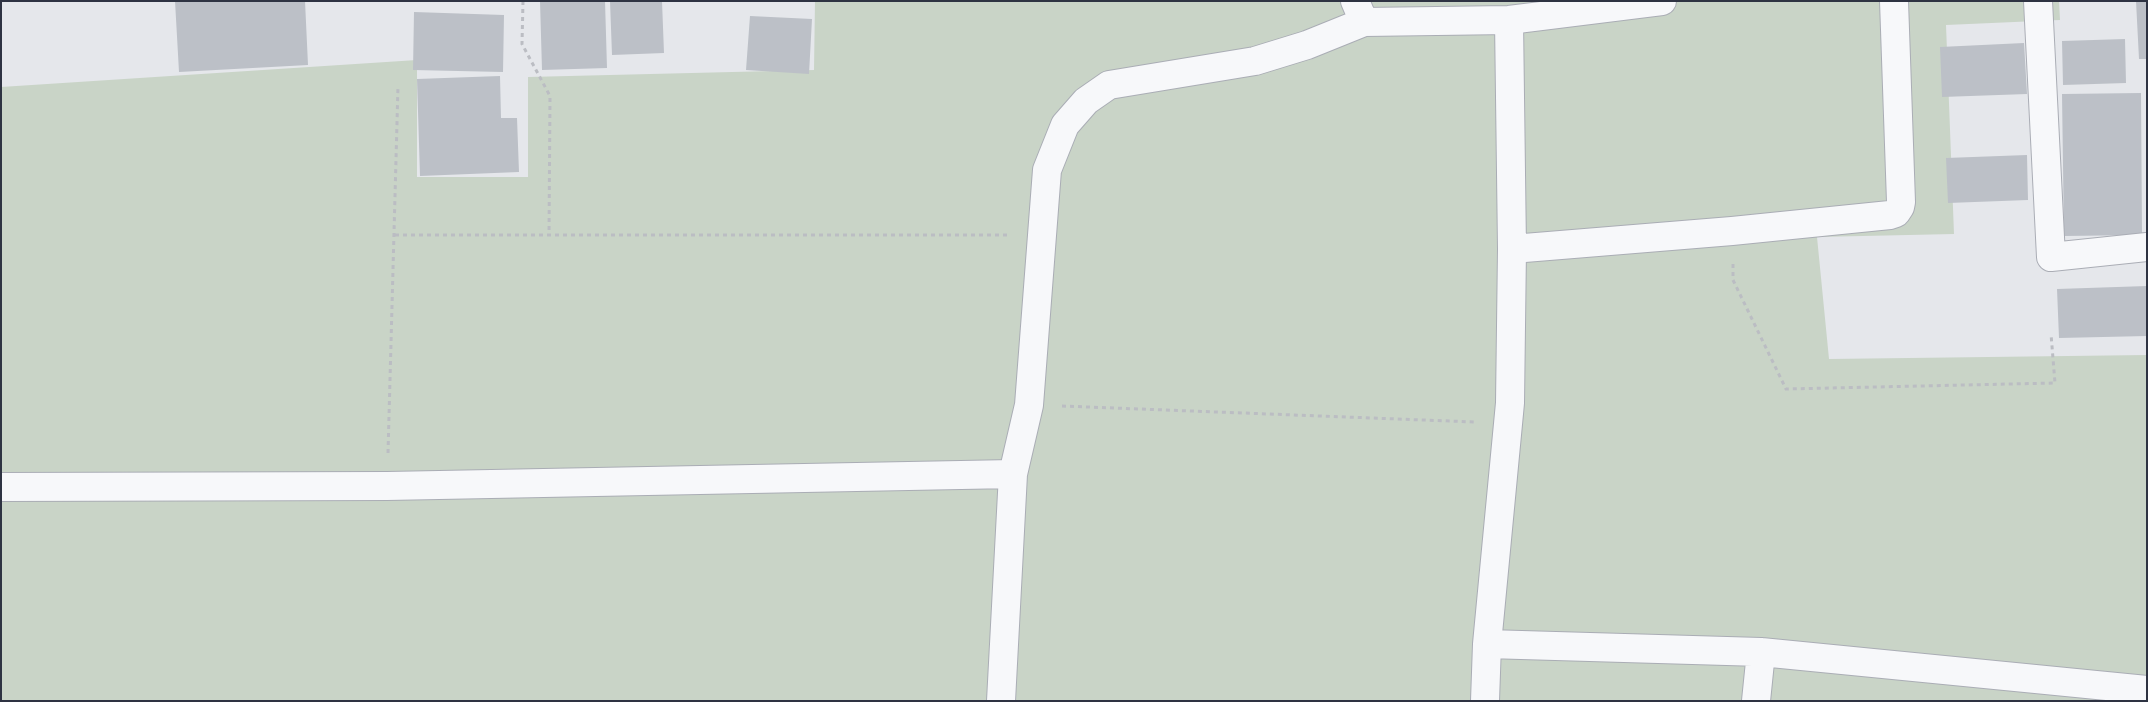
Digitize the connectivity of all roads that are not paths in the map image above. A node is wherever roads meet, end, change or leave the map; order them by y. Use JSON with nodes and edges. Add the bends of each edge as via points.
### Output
{"nodes":[{"id":1,"x":1662,"y":1,"type":"edge"},
{"id":2,"x":1894,"y":1,"type":"edge"},
{"id":3,"x":2038,"y":1,"type":"edge"},
{"id":4,"x":1359,"y":12,"type":"edge"},
{"id":5,"x":1509,"y":20,"type":"junction"},
{"id":6,"x":2147,"y":247,"type":"edge"},
{"id":7,"x":1512,"y":249,"type":"junction"},
{"id":8,"x":1013,"y":474,"type":"junction"},
{"id":9,"x":1,"y":487,"type":"edge"},
{"id":10,"x":1487,"y":644,"type":"junction"},
{"id":11,"x":1760,"y":652,"type":"junction"},
{"id":12,"x":2147,"y":690,"type":"edge"},
{"id":13,"x":1001,"y":701,"type":"edge"},
{"id":14,"x":1486,"y":701,"type":"edge"},
{"id":15,"x":1756,"y":701,"type":"edge"}],
"edges":[{"from":1,"to":5,"type":"street"},
{"from":2,"to":7,"type":"street","via":[[1900,208],[1896,213],[1732,231]]},
{"from":3,"to":6,"type":"street","via":[[2051,257]]},
{"from":4,"to":5,"type":"street"},
{"from":4,"to":8,"type":"street","via":[[1308,45],[1255,61],[1109,85],[1086,101],[1065,125],[1047,170],[1029,404]]},
{"from":5,"to":7,"type":"street"},
{"from":7,"to":10,"type":"street","via":[[1510,403]]},
{"from":8,"to":9,"type":"street","via":[[387,486]]},
{"from":8,"to":13,"type":"street"},
{"from":10,"to":11,"type":"street"},
{"from":10,"to":14,"type":"street"},
{"from":11,"to":12,"type":"street"},
{"from":11,"to":15,"type":"street"}]}
